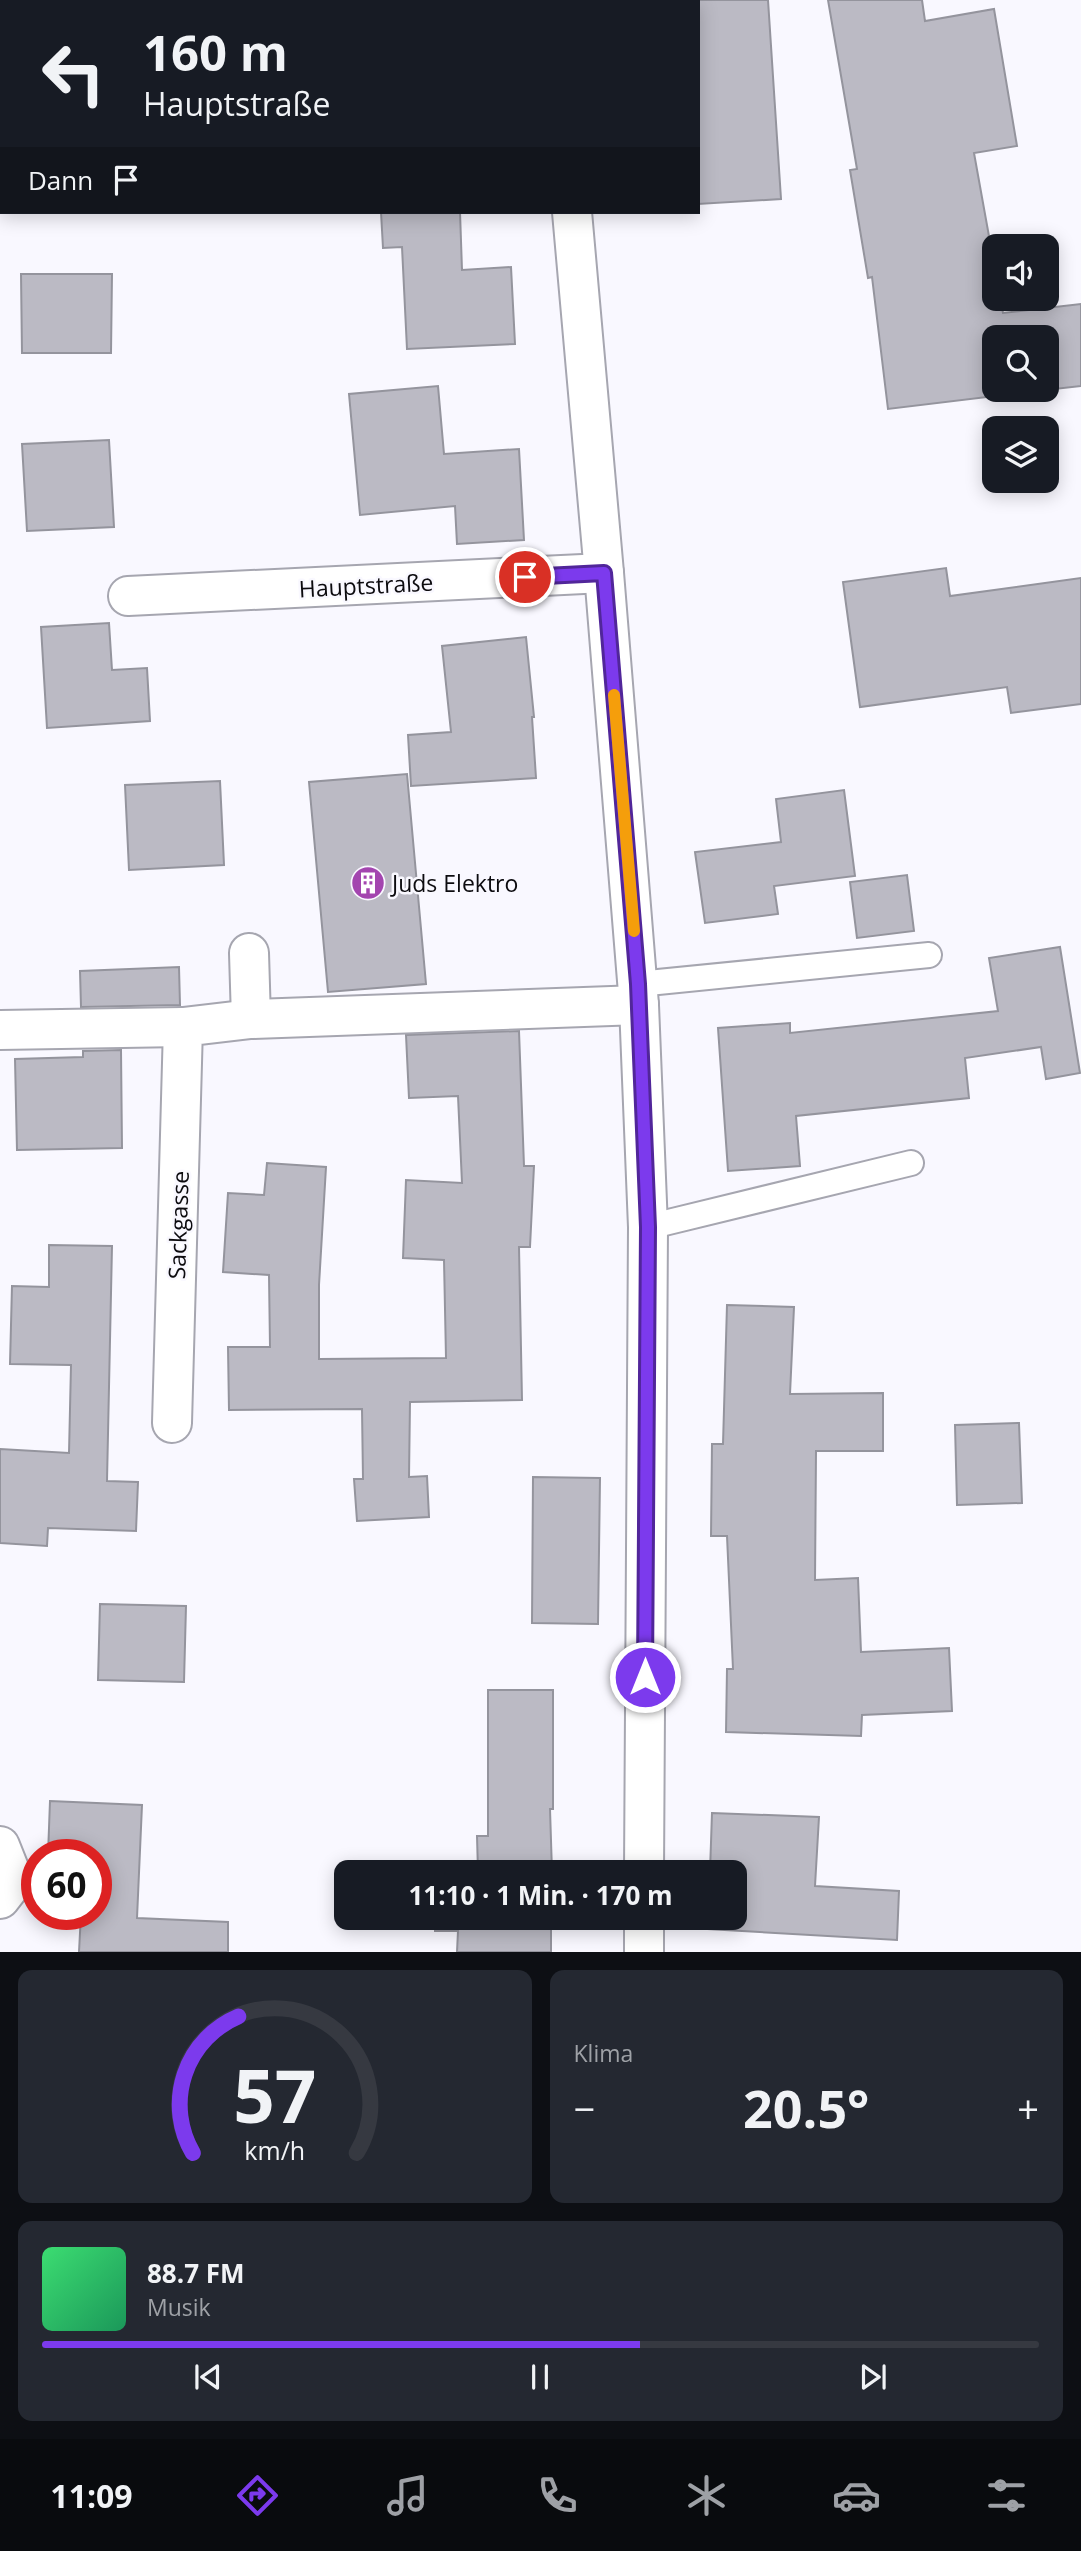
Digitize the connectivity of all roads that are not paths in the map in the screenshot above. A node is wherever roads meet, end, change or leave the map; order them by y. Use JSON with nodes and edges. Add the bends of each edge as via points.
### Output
{"nodes":[{"id":1,"x":572,"y":214,"type":"edge"},
{"id":2,"x":604,"y":573,"type":"junction"},
{"id":3,"x":128,"y":596,"type":"dead end"},
{"id":4,"x":249,"y":953,"type":"dead end"},
{"id":5,"x":929,"y":955,"type":"dead end"},
{"id":6,"x":638,"y":994,"type":"junction"},
{"id":7,"x":251,"y":1019,"type":"junction"},
{"id":8,"x":183,"y":1027,"type":"junction"},
{"id":9,"x":0,"y":1030,"type":"edge"},
{"id":10,"x":911,"y":1163,"type":"dead end"},
{"id":11,"x":648,"y":1227,"type":"junction"},
{"id":12,"x":172,"y":1423,"type":"dead end"},
{"id":13,"x":0,"y":1846,"type":"edge"},
{"id":14,"x":644,"y":1860,"type":"edge"},
{"id":15,"x":0,"y":1899,"type":"edge"},
{"id":16,"x":644,"y":1930,"type":"edge"},
{"id":17,"x":644,"y":1952,"type":"edge"}],
"edges":[{"from":1,"to":2,"type":"main road"},
{"from":2,"to":3,"type":"main road","name":"Hauptstraße"},
{"from":2,"to":6,"type":"main road"},
{"from":4,"to":7,"type":"main road"},
{"from":5,"to":6,"type":"lane"},
{"from":6,"to":7,"type":"main road"},
{"from":6,"to":11,"type":"main road"},
{"from":7,"to":8,"type":"main road"},
{"from":8,"to":9,"type":"main road"},
{"from":8,"to":12,"type":"main road","name":"Sackgasse"},
{"from":10,"to":11,"type":"lane"},
{"from":11,"to":14,"type":"main road"},
{"from":13,"to":15,"type":"main road","via":[[14,1881]]},
{"from":16,"to":17,"type":"main road"}]}
